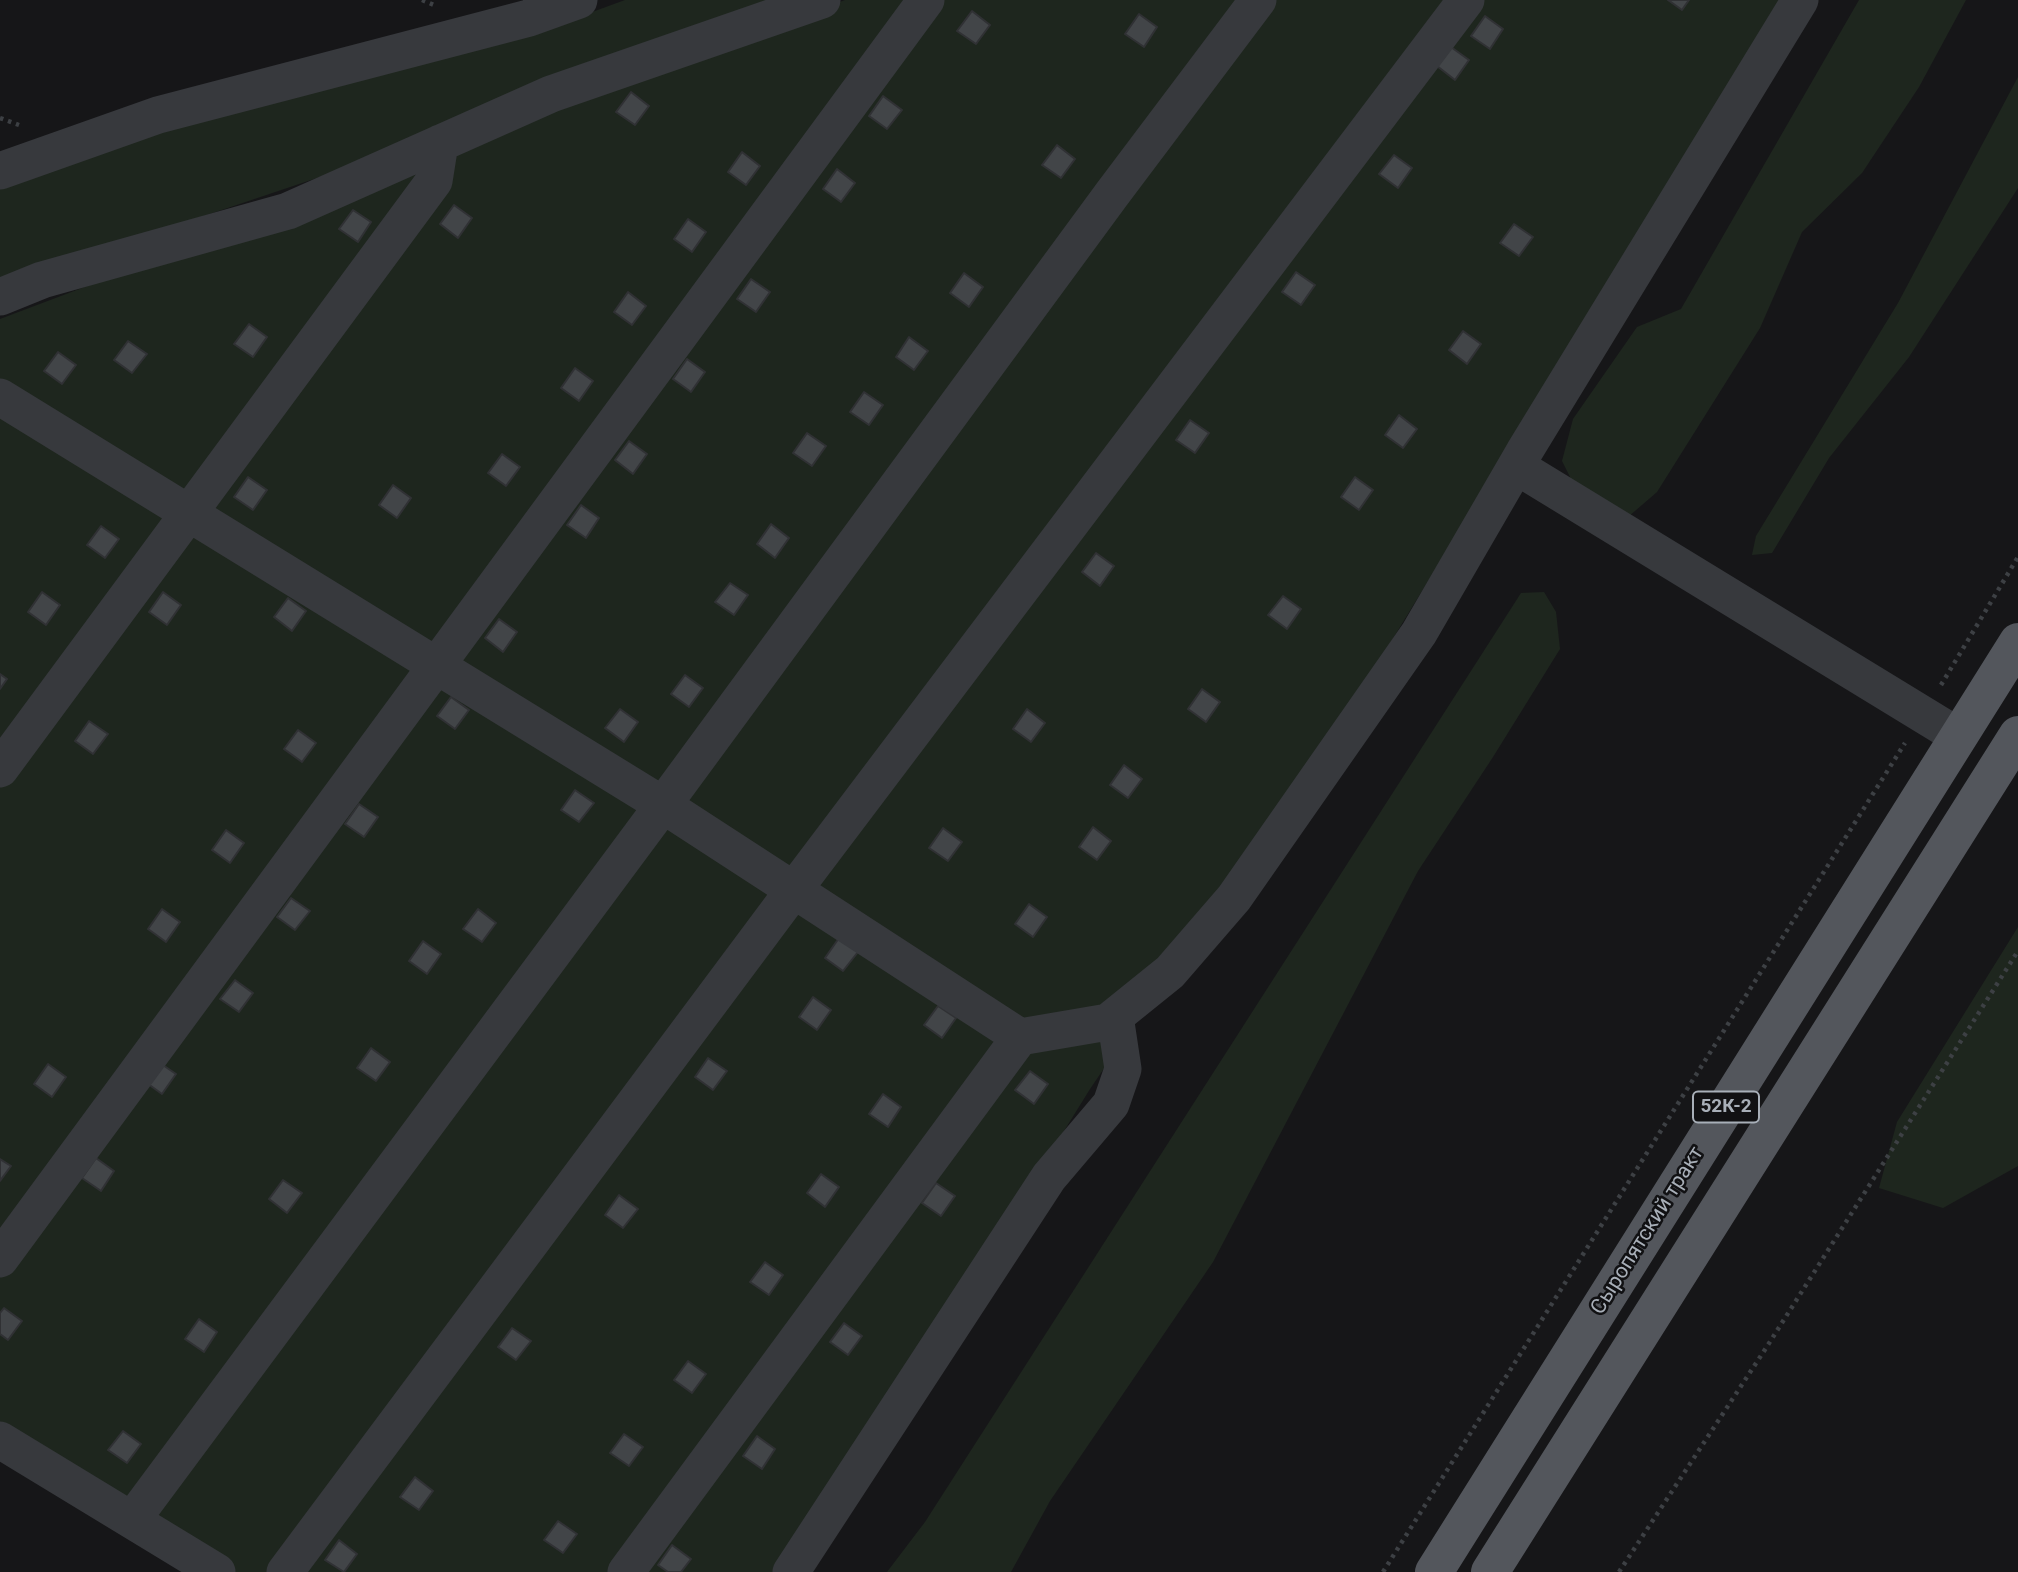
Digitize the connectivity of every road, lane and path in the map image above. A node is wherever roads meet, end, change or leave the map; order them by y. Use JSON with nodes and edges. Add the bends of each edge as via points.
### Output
{"nodes":[{"id":1,"x":579,"y":0,"type":"edge"},
{"id":2,"x":821,"y":0,"type":"edge"},
{"id":3,"x":926,"y":0,"type":"edge"},
{"id":4,"x":1258,"y":0,"type":"edge"},
{"id":5,"x":1466,"y":0,"type":"edge"},
{"id":6,"x":1800,"y":0,"type":"edge"},
{"id":7,"x":440,"y":143,"type":"junction"},
{"id":8,"x":0,"y":171,"type":"edge"},
{"id":9,"x":0,"y":298,"type":"edge"},
{"id":10,"x":0,"y":397,"type":"edge"},
{"id":11,"x":1516,"y":466,"type":"junction"},
{"id":12,"x":191,"y":514,"type":"junction"},
{"id":13,"x":2018,"y":557,"type":"edge"},
{"id":14,"x":2018,"y":642,"type":"edge"},
{"id":15,"x":436,"y":667,"type":"junction"},
{"id":16,"x":1923,"y":715,"type":"junction"},
{"id":17,"x":2018,"y":735,"type":"edge"},
{"id":18,"x":1958,"y":736,"type":"junction"},
{"id":19,"x":0,"y":769,"type":"edge"},
{"id":20,"x":663,"y":805,"type":"junction"},
{"id":21,"x":793,"y":891,"type":"junction"},
{"id":22,"x":2018,"y":951,"type":"edge"},
{"id":23,"x":1115,"y":1016,"type":"junction"},
{"id":24,"x":1020,"y":1037,"type":"junction"},
{"id":25,"x":0,"y":1259,"type":"edge"},
{"id":26,"x":0,"y":1440,"type":"edge"},
{"id":27,"x":132,"y":1520,"type":"junction"},
{"id":28,"x":217,"y":1572,"type":"edge"},
{"id":29,"x":285,"y":1572,"type":"edge"},
{"id":30,"x":626,"y":1572,"type":"edge"},
{"id":31,"x":791,"y":1572,"type":"edge"},
{"id":32,"x":1383,"y":1572,"type":"edge"},
{"id":33,"x":1434,"y":1572,"type":"edge"},
{"id":34,"x":1490,"y":1572,"type":"edge"},
{"id":35,"x":1619,"y":1572,"type":"edge"}],
"edges":[{"from":1,"to":8,"type":"street","via":[[529,18],[158,115]]},
{"from":2,"to":7,"type":"street","via":[[551,94]]},
{"from":3,"to":15,"type":"street"},
{"from":4,"to":20,"type":"street"},
{"from":5,"to":21,"type":"street"},
{"from":6,"to":11,"type":"street"},
{"from":7,"to":9,"type":"street","via":[[288,211],[42,280]]},
{"from":7,"to":12,"type":"street","via":[[434,181]]},
{"from":10,"to":12,"type":"street"},
{"from":11,"to":16,"type":"street"},
{"from":11,"to":23,"type":"street","via":[[1419,633],[1234,898],[1170,972]]},
{"from":12,"to":15,"type":"street"},
{"from":12,"to":19,"type":"street"},
{"from":13,"to":16,"type":"path"},
{"from":14,"to":18,"type":"main road","name":"Сыропятский тракт","number":"52К-2"},
{"from":15,"to":20,"type":"street"},
{"from":15,"to":25,"type":"street"},
{"from":16,"to":18,"type":"street"},
{"from":16,"to":32,"type":"path"},
{"from":17,"to":34,"type":"main road","number":"52К-2"},
{"from":18,"to":33,"type":"main road","name":"Сыропятский тракт","number":"52К-2"},
{"from":20,"to":21,"type":"street"},
{"from":20,"to":27,"type":"street"},
{"from":21,"to":24,"type":"street"},
{"from":21,"to":29,"type":"street"},
{"from":22,"to":35,"type":"path"},
{"from":23,"to":24,"type":"street","via":[[1108,1022]]},
{"from":23,"to":31,"type":"street","via":[[1123,1069],[1111,1104],[1049,1177]]},
{"from":24,"to":30,"type":"street"},
{"from":26,"to":27,"type":"street"},
{"from":27,"to":28,"type":"street"}]}
